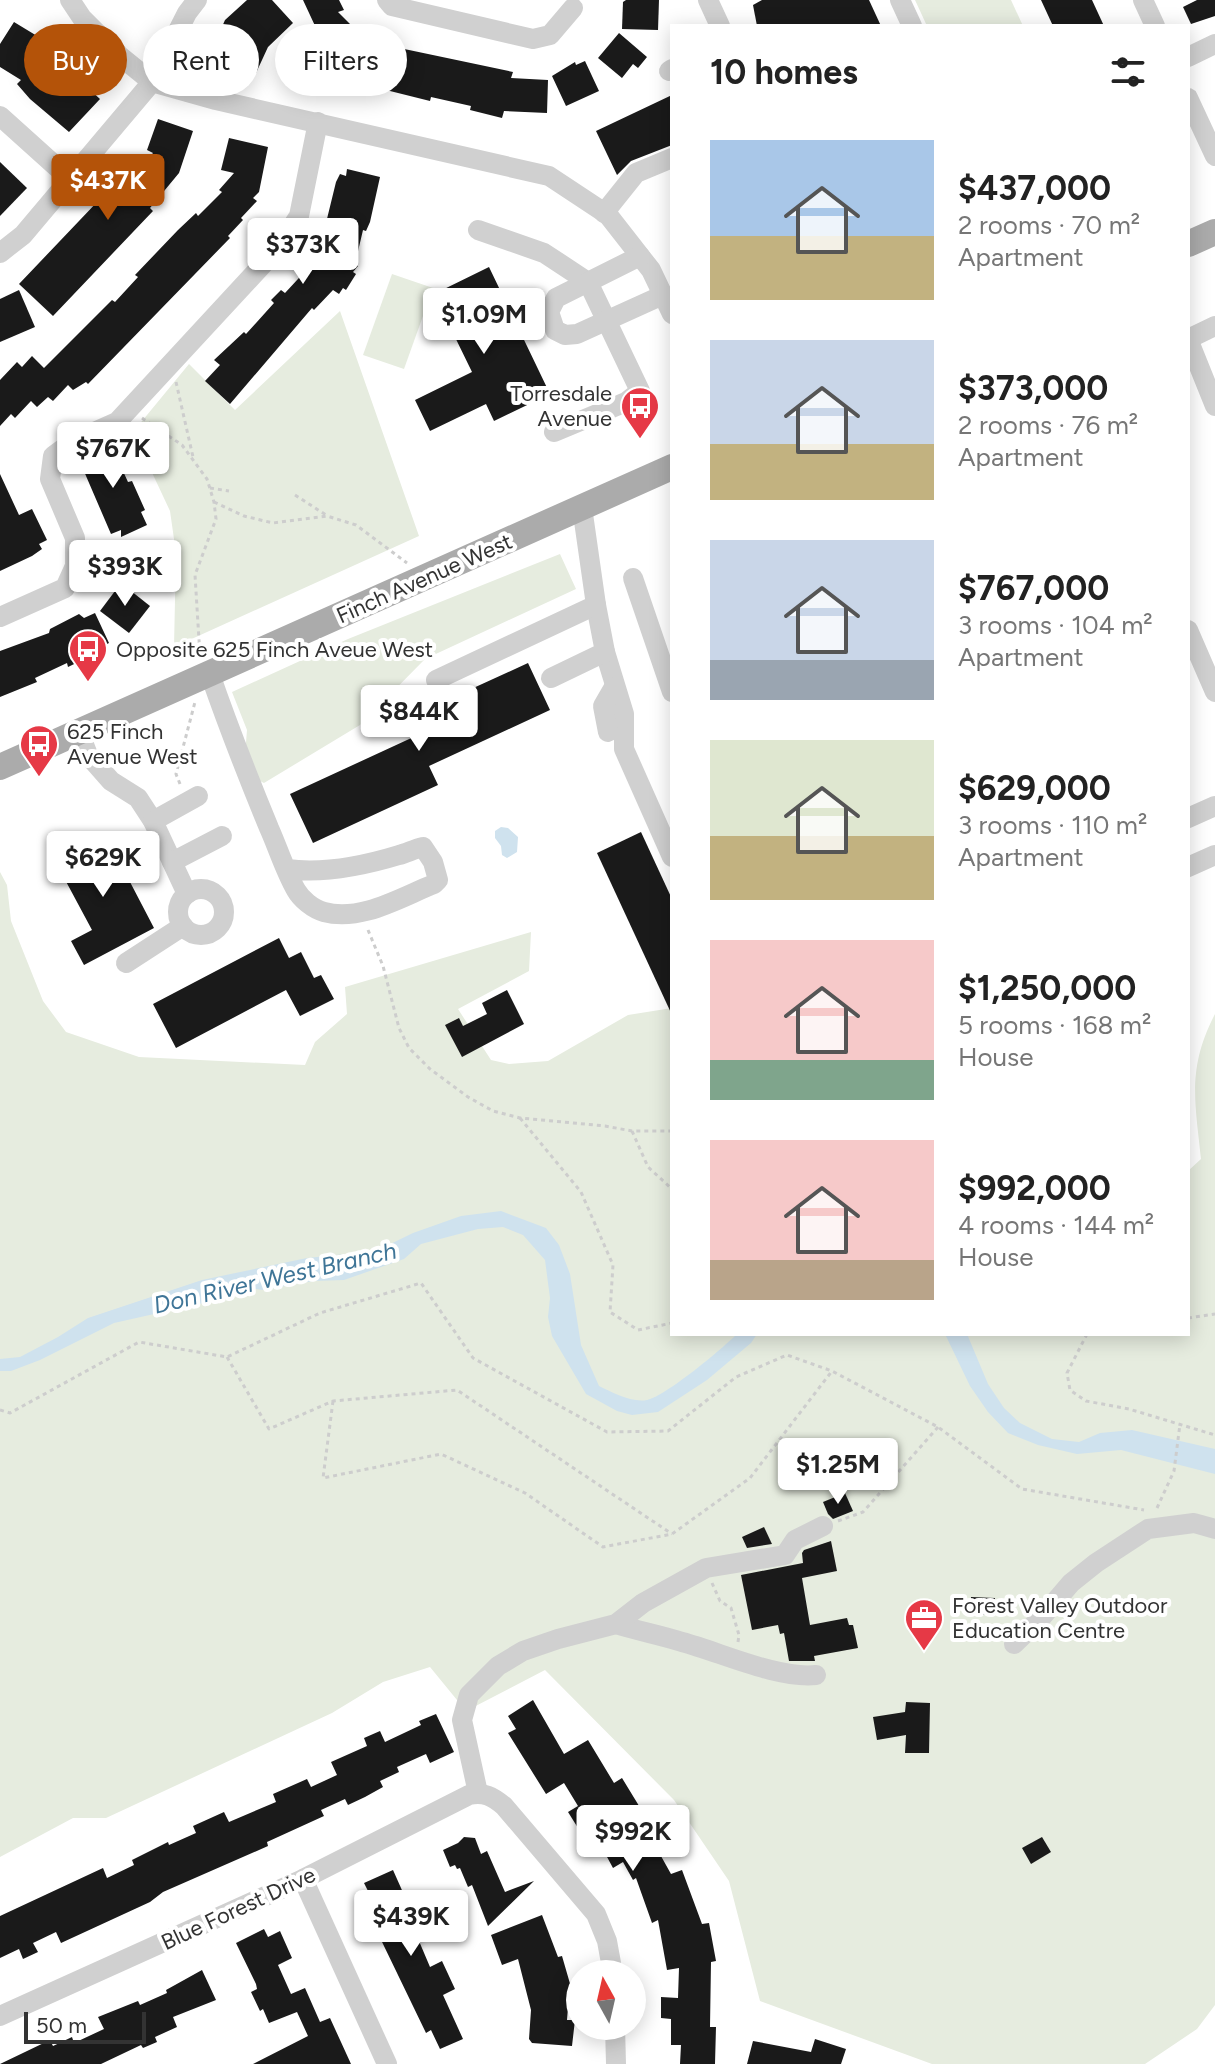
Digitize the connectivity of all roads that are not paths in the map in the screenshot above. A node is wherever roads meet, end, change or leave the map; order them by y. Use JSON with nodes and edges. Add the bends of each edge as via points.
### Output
{"nodes":[{"id":1,"x":70,"y":0,"type":"edge"},
{"id":2,"x":197,"y":0,"type":"edge"},
{"id":3,"x":387,"y":0,"type":"edge"},
{"id":4,"x":708,"y":0,"type":"edge"},
{"id":5,"x":900,"y":0,"type":"edge"},
{"id":6,"x":1143,"y":0,"type":"edge"},
{"id":7,"x":573,"y":8,"type":"dead end"},
{"id":8,"x":181,"y":24,"type":"edge"},
{"id":9,"x":719,"y":24,"type":"edge"},
{"id":10,"x":911,"y":24,"type":"edge"},
{"id":11,"x":1154,"y":24,"type":"edge"},
{"id":12,"x":1215,"y":44,"type":"edge"},
{"id":13,"x":1190,"y":56,"type":"edge"},
{"id":14,"x":143,"y":75,"type":"edge"},
{"id":15,"x":143,"y":93,"type":"edge"},
{"id":16,"x":202,"y":96,"type":"edge"},
{"id":17,"x":1190,"y":102,"type":"edge"},
{"id":18,"x":0,"y":116,"type":"edge"},
{"id":19,"x":318,"y":122,"type":"junction"},
{"id":20,"x":1215,"y":156,"type":"edge"},
{"id":21,"x":670,"y":159,"type":"edge"},
{"id":22,"x":70,"y":179,"type":"junction"},
{"id":23,"x":604,"y":213,"type":"junction"},
{"id":24,"x":478,"y":230,"type":"dead end"},
{"id":25,"x":1215,"y":232,"type":"edge"},
{"id":26,"x":1190,"y":243,"type":"edge"},
{"id":27,"x":0,"y":253,"type":"edge"},
{"id":28,"x":640,"y":256,"type":"junction"},
{"id":29,"x":588,"y":282,"type":"junction"},
{"id":30,"x":663,"y":295,"type":"junction"},
{"id":31,"x":670,"y":310,"type":"edge"},
{"id":32,"x":607,"y":321,"type":"junction"},
{"id":33,"x":1215,"y":326,"type":"edge"},
{"id":34,"x":1190,"y":338,"type":"edge"},
{"id":35,"x":1190,"y":344,"type":"edge"},
{"id":36,"x":1215,"y":406,"type":"edge"},
{"id":37,"x":554,"y":432,"type":"dead end"},
{"id":38,"x":670,"y":468,"type":"edge"},
{"id":39,"x":582,"y":507,"type":"junction"},
{"id":40,"x":633,"y":578,"type":"dead end"},
{"id":41,"x":596,"y":605,"type":"junction"},
{"id":42,"x":0,"y":617,"type":"edge"},
{"id":43,"x":1190,"y":635,"type":"edge"},
{"id":44,"x":605,"y":652,"type":"junction"},
{"id":45,"x":205,"y":676,"type":"junction"},
{"id":46,"x":551,"y":678,"type":"dead end"},
{"id":47,"x":436,"y":680,"type":"dead end"},
{"id":48,"x":670,"y":686,"type":"edge"},
{"id":49,"x":614,"y":687,"type":"junction"},
{"id":50,"x":1215,"y":692,"type":"edge"},
{"id":51,"x":79,"y":732,"type":"junction"},
{"id":52,"x":608,"y":732,"type":"dead end"},
{"id":53,"x":0,"y":767,"type":"edge"},
{"id":54,"x":192,"y":799,"type":"road end"},
{"id":55,"x":1215,"y":806,"type":"edge"},
{"id":56,"x":1190,"y":817,"type":"edge"},
{"id":57,"x":153,"y":821,"type":"junction"},
{"id":58,"x":222,"y":836,"type":"dead end"},
{"id":59,"x":670,"y":852,"type":"edge"},
{"id":60,"x":1215,"y":855,"type":"edge"},
{"id":61,"x":172,"y":862,"type":"junction"},
{"id":62,"x":1190,"y":866,"type":"edge"},
{"id":63,"x":287,"y":869,"type":"junction"},
{"id":64,"x":187,"y":894,"type":"junction"},
{"id":65,"x":183,"y":926,"type":"junction"},
{"id":66,"x":126,"y":963,"type":"dead end"},
{"id":67,"x":823,"y":1526,"type":"road end"},
{"id":68,"x":1215,"y":1529,"type":"edge"},
{"id":69,"x":616,"y":1624,"type":"junction"},
{"id":70,"x":1014,"y":1644,"type":"dead end"},
{"id":71,"x":816,"y":1675,"type":"dead end"},
{"id":72,"x":478,"y":1793,"type":"junction"},
{"id":73,"x":303,"y":1879,"type":"junction"},
{"id":74,"x":610,"y":1960,"type":"edge"},
{"id":75,"x":0,"y":2016,"type":"edge"},
{"id":76,"x":615,"y":2040,"type":"edge"},
{"id":77,"x":387,"y":2064,"type":"edge"},
{"id":78,"x":616,"y":2064,"type":"edge"}],
"edges":[{"from":1,"to":14,"type":"street"},
{"from":2,"to":8,"type":"street"},
{"from":3,"to":7,"type":"street","via":[[392,6],[533,39],[550,35]]},
{"from":4,"to":9,"type":"street"},
{"from":5,"to":10,"type":"street"},
{"from":6,"to":11,"type":"street"},
{"from":12,"to":13,"type":"street"},
{"from":15,"to":22,"type":"street"},
{"from":16,"to":19,"type":"street"},
{"from":17,"to":20,"type":"street"},
{"from":18,"to":22,"type":"street"},
{"from":19,"to":23,"type":"street","via":[[549,176]]},
{"from":19,"to":42,"type":"street","via":[[299,216],[278,248],[117,422],[53,456],[50,479],[75,538],[75,566],[65,588]]},
{"from":21,"to":23,"type":"street","via":[[636,173]]},
{"from":22,"to":27,"type":"street","via":[[23,235]]},
{"from":23,"to":28,"type":"street"},
{"from":24,"to":29,"type":"street","via":[[544,253]]},
{"from":25,"to":26,"type":"main road"},
{"from":28,"to":29,"type":"street"},
{"from":28,"to":30,"type":"street"},
{"from":29,"to":32,"type":"street"},
{"from":29,"to":32,"type":"street","via":[[556,298],[549,312],[555,330],[577,334]]},
{"from":30,"to":31,"type":"street"},
{"from":30,"to":32,"type":"street"},
{"from":32,"to":37,"type":"street","via":[[640,391]]},
{"from":33,"to":34,"type":"street"},
{"from":35,"to":36,"type":"street"},
{"from":38,"to":39,"type":"main road","name":"Finch Avenue West"},
{"from":39,"to":41,"type":"street"},
{"from":39,"to":45,"type":"main road","name":"Finch Avenue West"},
{"from":40,"to":48,"type":"street"},
{"from":41,"to":44,"type":"street"},
{"from":41,"to":47,"type":"street"},
{"from":43,"to":50,"type":"street"},
{"from":44,"to":46,"type":"street"},
{"from":44,"to":49,"type":"street"},
{"from":45,"to":51,"type":"main road","name":"Finch Avenue West"},
{"from":45,"to":63,"type":"street"},
{"from":49,"to":52,"type":"street","via":[[603,706]]},
{"from":49,"to":59,"type":"street","via":[[624,714],[624,749]]},
{"from":51,"to":53,"type":"main road","name":"Finch Avenue West"},
{"from":51,"to":57,"type":"street","via":[[88,755],[111,781],[138,798]]},
{"from":54,"to":57,"type":"street"},
{"from":55,"to":56,"type":"street"},
{"from":57,"to":61,"type":"street"},
{"from":58,"to":61,"type":"street"},
{"from":60,"to":62,"type":"street"},
{"from":61,"to":64,"type":"street"},
{"from":63,"to":63,"type":"street","via":[[296,892],[318,910],[347,915],[438,880],[427,849],[419,847],[329,870]]},
{"from":64,"to":65,"type":"street","via":[[178,913]]},
{"from":64,"to":65,"type":"street","via":[[209,890],[221,900],[225,915],[218,929],[204,935]]},
{"from":65,"to":66,"type":"street"},
{"from":67,"to":69,"type":"street","via":[[795,1540],[785,1555],[706,1568]]},
{"from":68,"to":70,"type":"street","via":[[1194,1523],[1148,1529],[1071,1583]]},
{"from":69,"to":71,"type":"street","via":[[734,1659]]},
{"from":69,"to":72,"type":"street","via":[[523,1651],[477,1684],[462,1720]]},
{"from":72,"to":73,"type":"street","name":"Blue Forest Drive"},
{"from":72,"to":74,"type":"street","via":[[504,1806],[596,1914]]},
{"from":73,"to":75,"type":"street","name":"Blue Forest Drive"},
{"from":73,"to":77,"type":"street"},
{"from":76,"to":78,"type":"street"}]}
